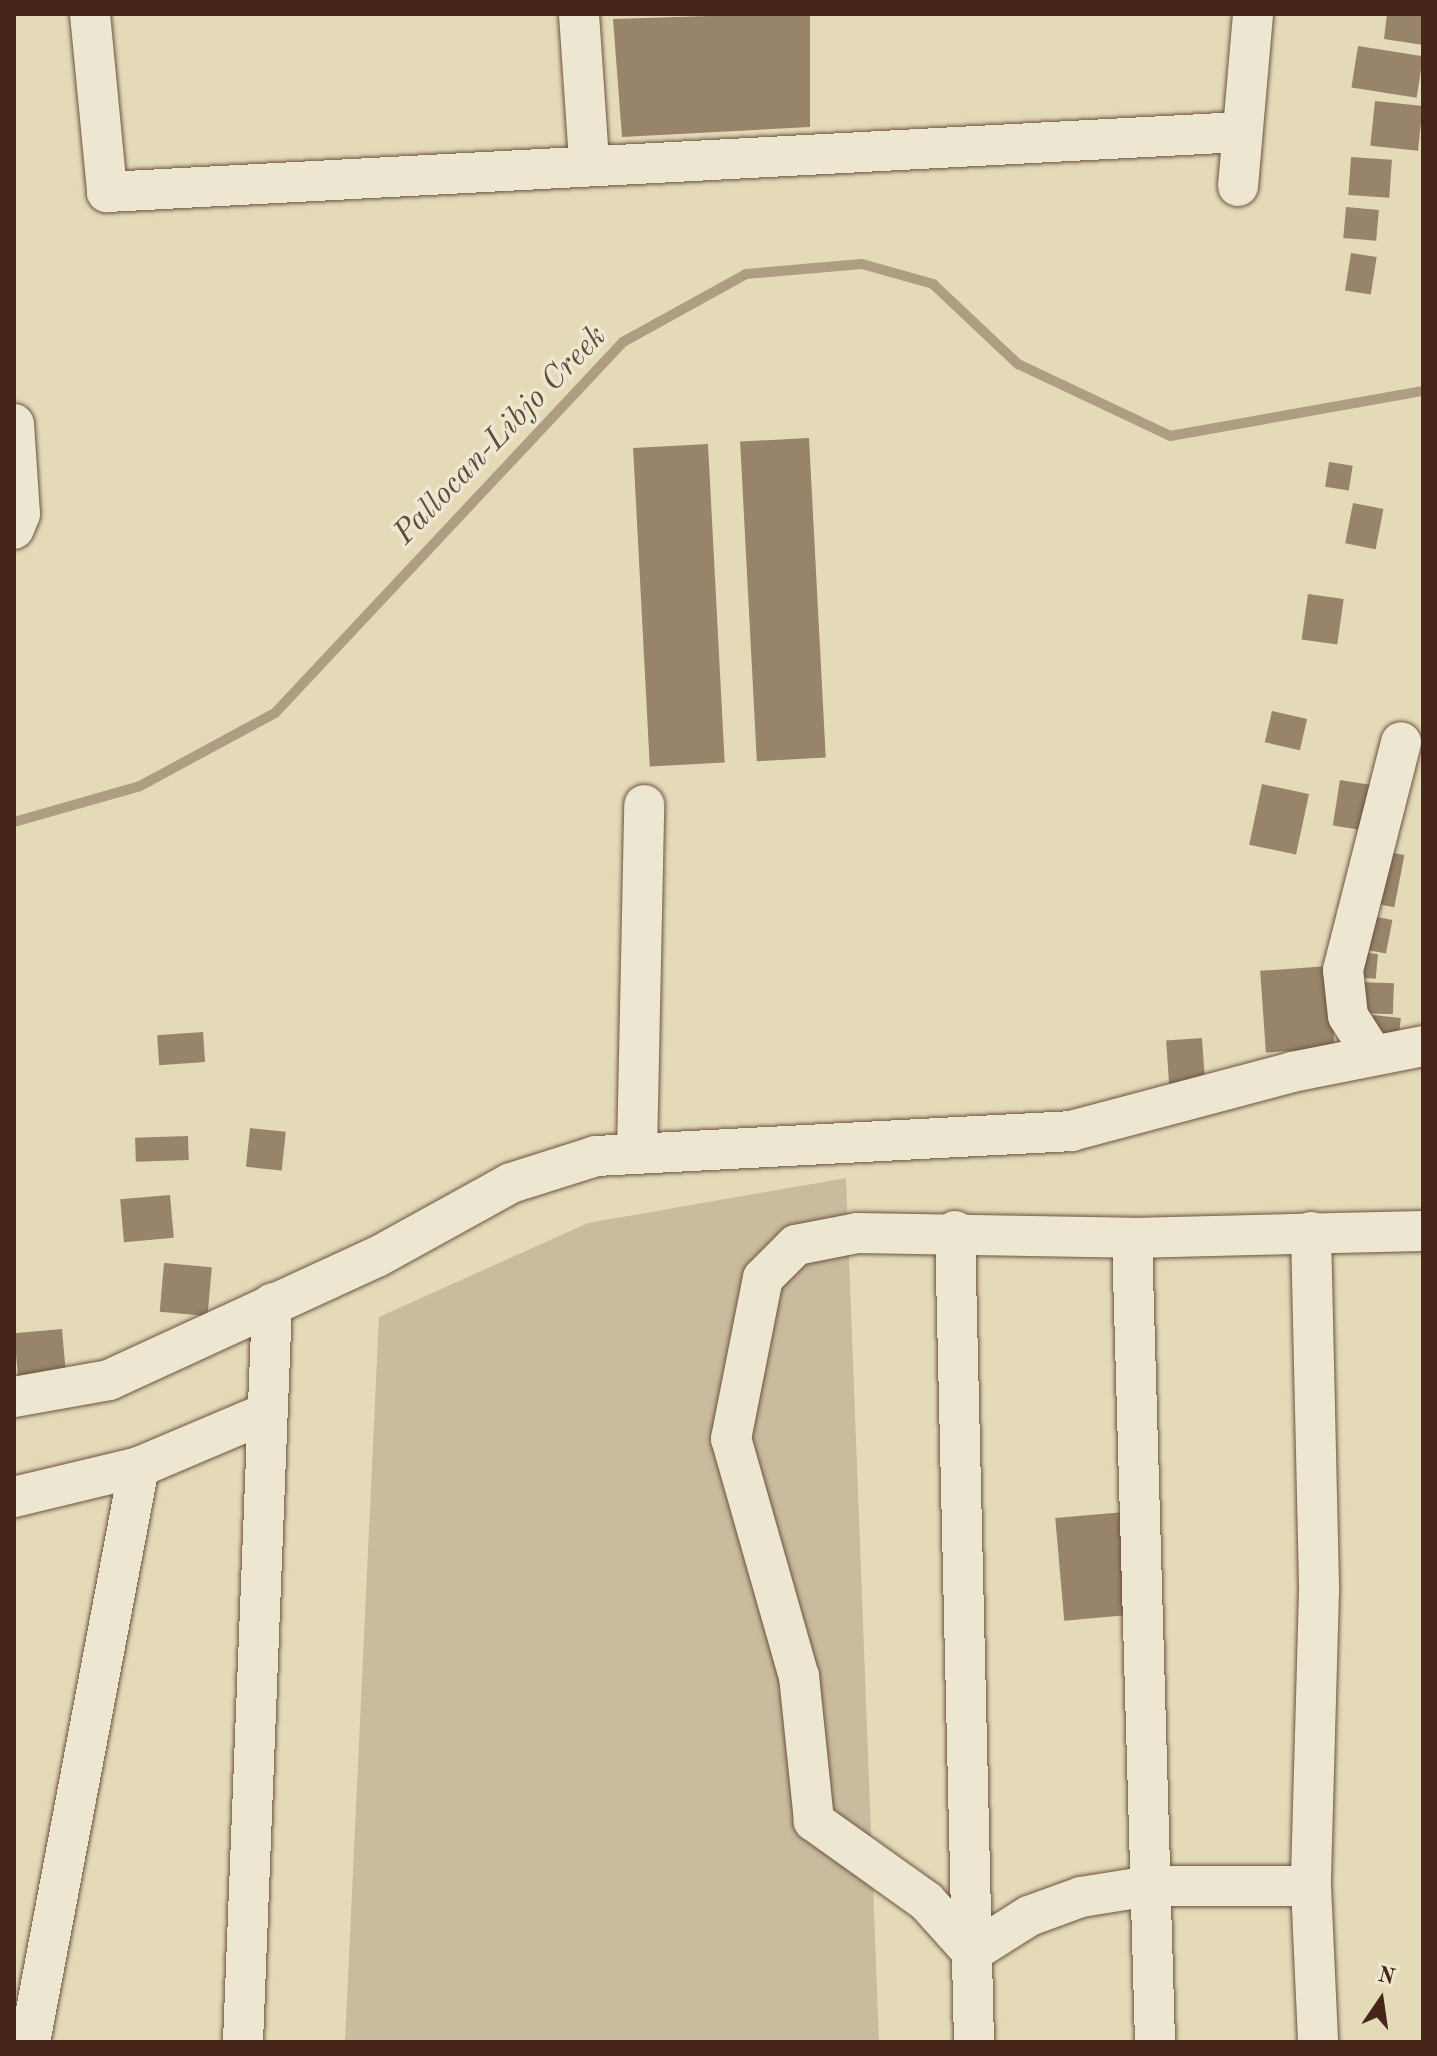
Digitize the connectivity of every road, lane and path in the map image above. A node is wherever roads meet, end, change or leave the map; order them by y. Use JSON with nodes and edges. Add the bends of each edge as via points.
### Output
{"nodes":[{"id":1,"x":90,"y":14,"type":"edge"},
{"id":2,"x":579,"y":14,"type":"edge"},
{"id":3,"x":1253,"y":14,"type":"edge"},
{"id":4,"x":1240,"y":132,"type":"junction"},
{"id":5,"x":589,"y":161,"type":"junction"},
{"id":6,"x":1238,"y":186,"type":"dead end"},
{"id":7,"x":14,"y":424,"type":"edge"},
{"id":8,"x":14,"y":529,"type":"edge"},
{"id":9,"x":1401,"y":742,"type":"dead end"},
{"id":10,"x":644,"y":805,"type":"dead end"},
{"id":11,"x":1423,"y":1046,"type":"edge"},
{"id":12,"x":1373,"y":1055,"type":"junction"},
{"id":13,"x":637,"y":1152,"type":"junction"},
{"id":14,"x":955,"y":1231,"type":"junction"},
{"id":15,"x":1423,"y":1231,"type":"edge"},
{"id":16,"x":1311,"y":1232,"type":"junction"},
{"id":17,"x":1132,"y":1238,"type":"junction"},
{"id":18,"x":272,"y":1304,"type":"junction"},
{"id":19,"x":14,"y":1397,"type":"edge"},
{"id":20,"x":266,"y":1413,"type":"junction"},
{"id":21,"x":139,"y":1467,"type":"junction"},
{"id":22,"x":14,"y":1497,"type":"edge"},
{"id":23,"x":1150,"y":1886,"type":"junction"},
{"id":24,"x":1311,"y":1886,"type":"junction"},
{"id":25,"x":972,"y":1952,"type":"junction"},
{"id":26,"x":30,"y":2042,"type":"edge"},
{"id":27,"x":243,"y":2042,"type":"edge"},
{"id":28,"x":974,"y":2042,"type":"edge"},
{"id":29,"x":1155,"y":2042,"type":"edge"},
{"id":30,"x":1318,"y":2042,"type":"edge"}],
"edges":[{"from":1,"to":5,"type":"street","via":[[107,192]]},
{"from":2,"to":5,"type":"street"},
{"from":3,"to":4,"type":"street"},
{"from":4,"to":5,"type":"street"},
{"from":4,"to":6,"type":"street"},
{"from":7,"to":8,"type":"street","via":[[20,514]]},
{"from":9,"to":12,"type":"street","via":[[1343,970],[1348,1016]]},
{"from":10,"to":13,"type":"street"},
{"from":11,"to":12,"type":"street"},
{"from":12,"to":13,"type":"street","via":[[1071,1131]]},
{"from":13,"to":18,"type":"street","via":[[596,1156],[511,1183]]},
{"from":14,"to":17,"type":"street"},
{"from":14,"to":25,"type":"street"},
{"from":14,"to":25,"type":"street","via":[[857,1233],[796,1245],[763,1278],[731,1439],[799,1677],[814,1821],[926,1901]]},
{"from":15,"to":16,"type":"street"},
{"from":16,"to":17,"type":"street"},
{"from":16,"to":24,"type":"street","via":[[1319,1591]]},
{"from":17,"to":23,"type":"street"},
{"from":18,"to":19,"type":"street","via":[[109,1380]]},
{"from":18,"to":20,"type":"street"},
{"from":20,"to":21,"type":"street"},
{"from":20,"to":27,"type":"street"},
{"from":21,"to":22,"type":"street"},
{"from":21,"to":26,"type":"street"},
{"from":23,"to":24,"type":"street"},
{"from":23,"to":25,"type":"street","via":[[1029,1916]]},
{"from":23,"to":29,"type":"street"},
{"from":24,"to":30,"type":"street"},
{"from":25,"to":28,"type":"street"}]}
